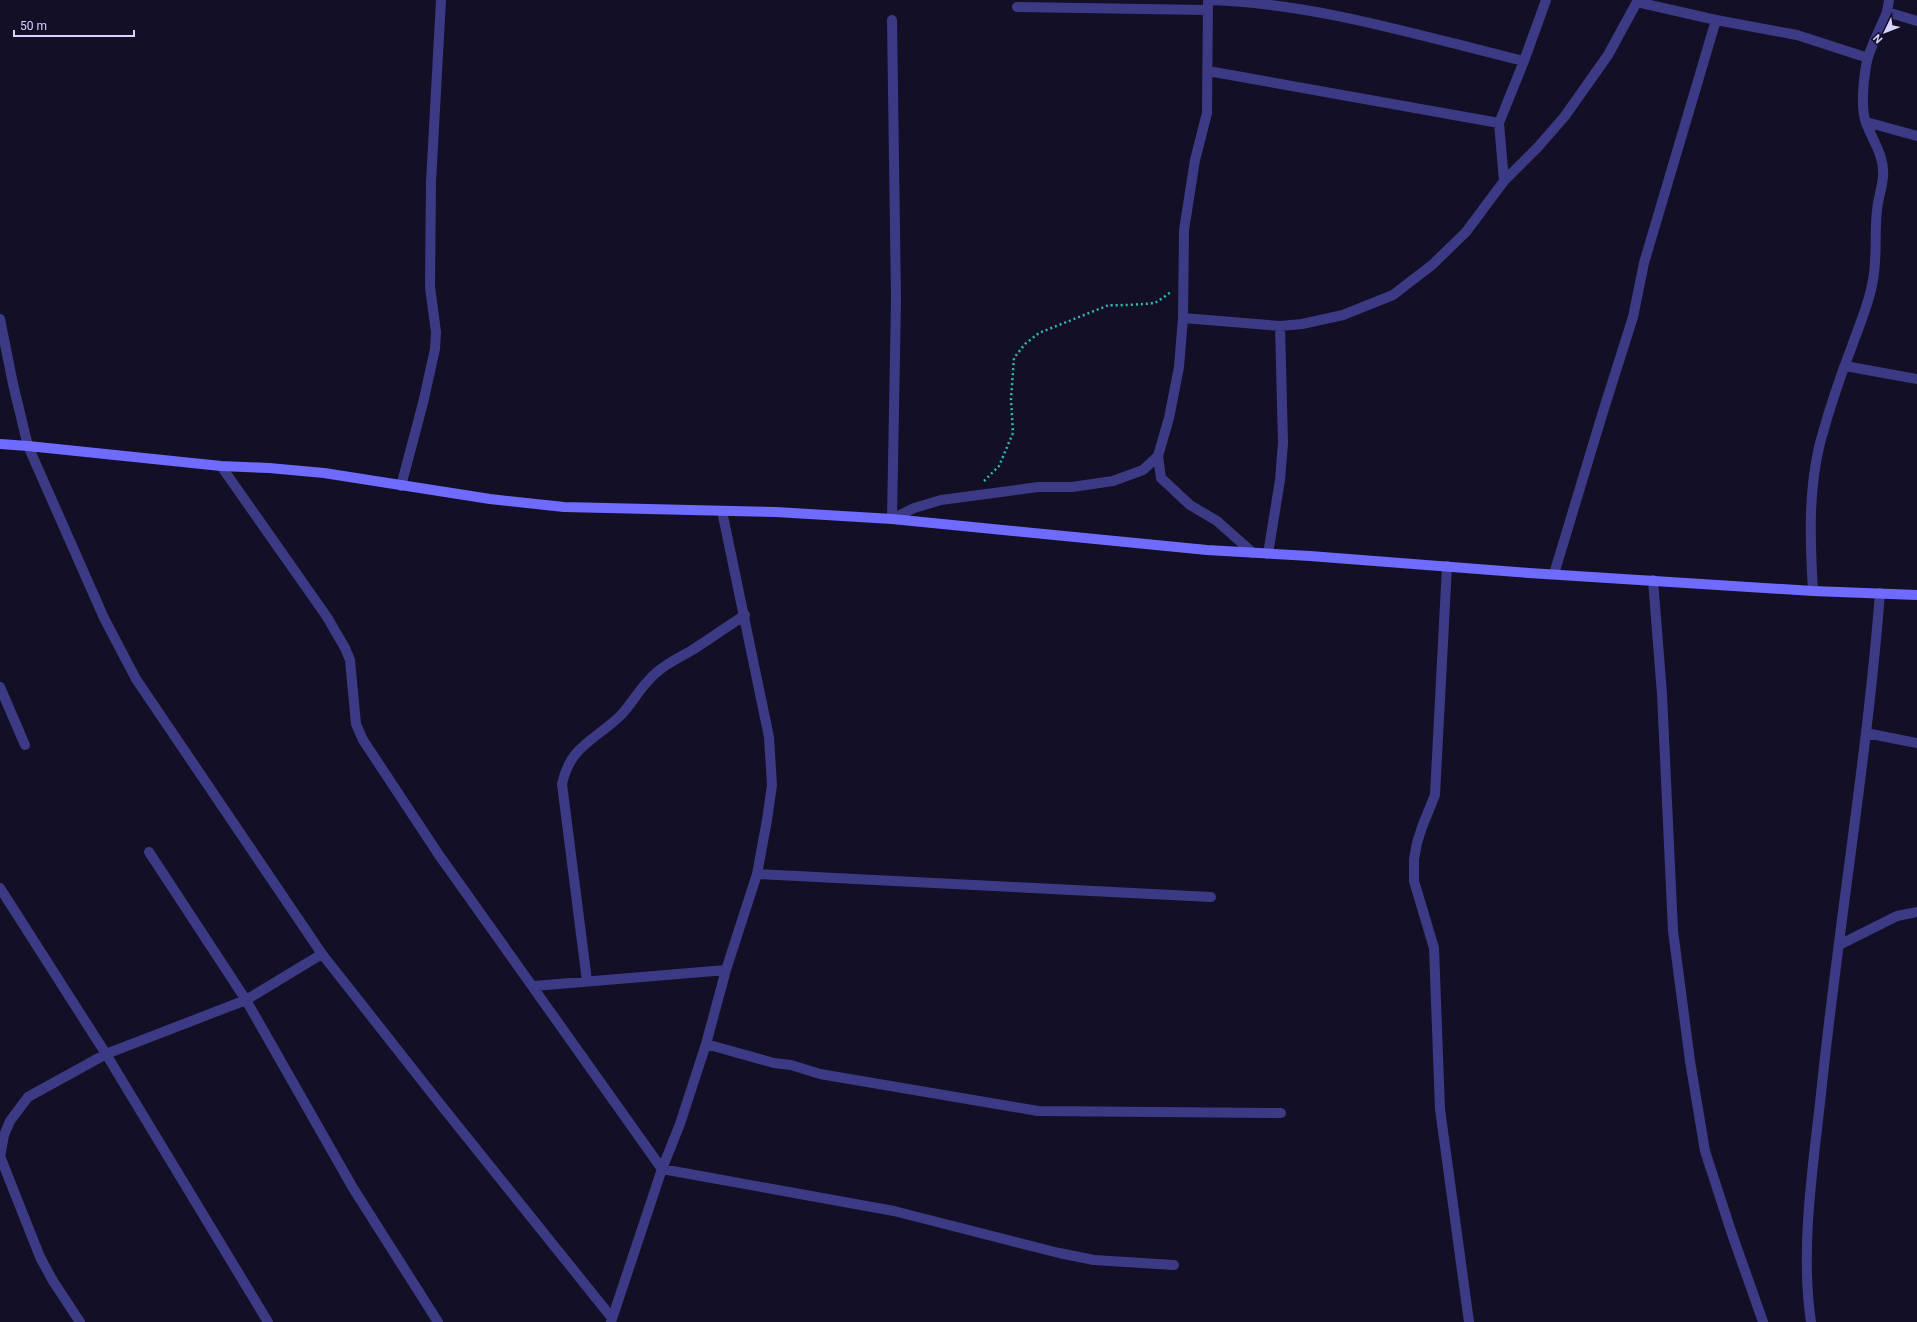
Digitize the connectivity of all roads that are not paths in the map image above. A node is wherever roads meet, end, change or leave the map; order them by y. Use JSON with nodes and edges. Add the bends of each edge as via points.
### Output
{"nodes":[{"id":1,"x":441,"y":0,"type":"edge"},
{"id":2,"x":1546,"y":0,"type":"edge"},
{"id":3,"x":1890,"y":0,"type":"edge"},
{"id":4,"x":1637,"y":1,"type":"edge"},
{"id":5,"x":1209,"y":3,"type":"edge"},
{"id":6,"x":1017,"y":7,"type":"dead end"},
{"id":7,"x":1887,"y":12,"type":"junction"},
{"id":8,"x":892,"y":20,"type":"dead end"},
{"id":9,"x":1716,"y":20,"type":"junction"},
{"id":10,"x":1917,"y":21,"type":"edge"},
{"id":11,"x":1868,"y":58,"type":"junction"},
{"id":12,"x":1524,"y":61,"type":"junction"},
{"id":13,"x":1208,"y":71,"type":"junction"},
{"id":14,"x":1866,"y":122,"type":"junction"},
{"id":15,"x":1500,"y":123,"type":"junction"},
{"id":16,"x":1917,"y":136,"type":"edge"},
{"id":17,"x":1504,"y":181,"type":"junction"},
{"id":18,"x":1183,"y":318,"type":"junction"},
{"id":19,"x":0,"y":319,"type":"edge"},
{"id":20,"x":1280,"y":326,"type":"junction"},
{"id":21,"x":1845,"y":366,"type":"junction"},
{"id":22,"x":1917,"y":379,"type":"edge"},
{"id":23,"x":0,"y":444,"type":"edge"},
{"id":24,"x":28,"y":446,"type":"junction"},
{"id":25,"x":1158,"y":456,"type":"junction"},
{"id":26,"x":222,"y":466,"type":"junction"},
{"id":27,"x":400,"y":486,"type":"junction"},
{"id":28,"x":722,"y":511,"type":"junction"},
{"id":29,"x":892,"y":519,"type":"junction"},
{"id":30,"x":1253,"y":553,"type":"junction"},
{"id":31,"x":1268,"y":554,"type":"junction"},
{"id":32,"x":1447,"y":566,"type":"junction"},
{"id":33,"x":1554,"y":574,"type":"junction"},
{"id":34,"x":1653,"y":580,"type":"junction"},
{"id":35,"x":1813,"y":591,"type":"junction"},
{"id":36,"x":1880,"y":593,"type":"junction"},
{"id":37,"x":1917,"y":595,"type":"edge"},
{"id":38,"x":745,"y":615,"type":"junction"},
{"id":39,"x":0,"y":688,"type":"edge"},
{"id":40,"x":1866,"y":733,"type":"junction"},
{"id":41,"x":1917,"y":742,"type":"edge"},
{"id":42,"x":25,"y":745,"type":"dead end"},
{"id":43,"x":149,"y":852,"type":"dead end"},
{"id":44,"x":757,"y":874,"type":"junction"},
{"id":45,"x":0,"y":888,"type":"edge"},
{"id":46,"x":1211,"y":897,"type":"dead end"},
{"id":47,"x":1917,"y":912,"type":"edge"},
{"id":48,"x":1839,"y":946,"type":"junction"},
{"id":49,"x":322,"y":954,"type":"junction"},
{"id":50,"x":726,"y":970,"type":"junction"},
{"id":51,"x":587,"y":981,"type":"junction"},
{"id":52,"x":534,"y":986,"type":"junction"},
{"id":53,"x":246,"y":1000,"type":"junction"},
{"id":54,"x":706,"y":1044,"type":"junction"},
{"id":55,"x":106,"y":1054,"type":"junction"},
{"id":56,"x":1281,"y":1113,"type":"dead end"},
{"id":57,"x":0,"y":1156,"type":"edge"},
{"id":58,"x":662,"y":1169,"type":"junction"},
{"id":59,"x":1174,"y":1265,"type":"dead end"},
{"id":60,"x":611,"y":1320,"type":"edge"},
{"id":61,"x":80,"y":1322,"type":"edge"},
{"id":62,"x":268,"y":1322,"type":"edge"},
{"id":63,"x":438,"y":1322,"type":"edge"},
{"id":64,"x":1468,"y":1322,"type":"edge"},
{"id":65,"x":1763,"y":1322,"type":"edge"},
{"id":66,"x":1811,"y":1322,"type":"edge"}],
"edges":[{"from":1,"to":27,"type":"street","via":[[431,182],[430,287],[436,332],[435,349]]},
{"from":2,"to":12,"type":"street"},
{"from":3,"to":7,"type":"street"},
{"from":4,"to":9,"type":"street"},
{"from":4,"to":17,"type":"street","via":[[1608,55],[1574,105]]},
{"from":5,"to":6,"type":"street"},
{"from":5,"to":12,"type":"street","via":[[1252,2],[1351,18]]},
{"from":5,"to":13,"type":"street"},
{"from":7,"to":10,"type":"street"},
{"from":7,"to":11,"type":"street"},
{"from":8,"to":29,"type":"street","via":[[896,300]]},
{"from":9,"to":11,"type":"street","via":[[1797,35]]},
{"from":9,"to":33,"type":"street","via":[[1644,263],[1634,317]]},
{"from":11,"to":14,"type":"street","via":[[1863,96]]},
{"from":12,"to":15,"type":"street"},
{"from":13,"to":15,"type":"street"},
{"from":13,"to":18,"type":"street","via":[[1207,113],[1195,160],[1184,230]]},
{"from":14,"to":16,"type":"street"},
{"from":14,"to":21,"type":"street","via":[[1883,167],[1877,210],[1877,249],[1868,303]]},
{"from":15,"to":17,"type":"street"},
{"from":17,"to":20,"type":"street","via":[[1466,232],[1423,272],[1393,295],[1343,315]]},
{"from":18,"to":20,"type":"street"},
{"from":18,"to":25,"type":"street","via":[[1179,366],[1169,418]]},
{"from":19,"to":24,"type":"street"},
{"from":20,"to":31,"type":"street","via":[[1283,443]]},
{"from":21,"to":22,"type":"street"},
{"from":21,"to":35,"type":"street","via":[[1821,443],[1814,479],[1810,528]]},
{"from":23,"to":24,"type":"street"},
{"from":24,"to":26,"type":"street"},
{"from":24,"to":49,"type":"street","via":[[104,618],[136,679]]},
{"from":25,"to":29,"type":"street","via":[[1143,470],[1113,481],[1072,487],[1038,487],[941,500],[914,508]]},
{"from":25,"to":30,"type":"street","via":[[1161,478],[1190,505],[1216,521]]},
{"from":26,"to":27,"type":"street","via":[[324,473]]},
{"from":26,"to":52,"type":"street","via":[[345,648],[350,660],[356,724],[363,740],[439,855]]},
{"from":27,"to":28,"type":"street","via":[[564,507]]},
{"from":28,"to":29,"type":"street"},
{"from":28,"to":38,"type":"street"},
{"from":29,"to":30,"type":"street"},
{"from":30,"to":31,"type":"street"},
{"from":31,"to":32,"type":"street"},
{"from":32,"to":33,"type":"street"},
{"from":32,"to":64,"type":"street","via":[[1435,795],[1417,843],[1414,881],[1434,948],[1440,1109]]},
{"from":33,"to":34,"type":"street"},
{"from":34,"to":35,"type":"street"},
{"from":34,"to":65,"type":"street","via":[[1662,694],[1674,931],[1690,1061],[1705,1151]]},
{"from":35,"to":36,"type":"street"},
{"from":36,"to":37,"type":"street"},
{"from":36,"to":40,"type":"street","via":[[1874,676]]},
{"from":38,"to":44,"type":"street","via":[[769,737],[772,785]]},
{"from":38,"to":51,"type":"street","via":[[665,666],[649,680],[620,716],[575,754],[565,769],[562,784]]},
{"from":39,"to":42,"type":"street"},
{"from":40,"to":41,"type":"street"},
{"from":40,"to":48,"type":"street"},
{"from":43,"to":53,"type":"street"},
{"from":44,"to":46,"type":"street"},
{"from":44,"to":50,"type":"street"},
{"from":45,"to":55,"type":"street"},
{"from":47,"to":48,"type":"street","via":[[1897,916]]},
{"from":48,"to":66,"type":"street","via":[[1829,1010],[1808,1244],[1807,1278]]},
{"from":49,"to":53,"type":"street"},
{"from":49,"to":60,"type":"street"},
{"from":50,"to":51,"type":"street"},
{"from":50,"to":54,"type":"street"},
{"from":51,"to":52,"type":"street"},
{"from":52,"to":58,"type":"street"},
{"from":53,"to":55,"type":"street"},
{"from":53,"to":63,"type":"street","via":[[353,1188]]},
{"from":54,"to":56,"type":"street","via":[[820,1074],[1038,1111]]},
{"from":54,"to":58,"type":"street","via":[[680,1124]]},
{"from":55,"to":57,"type":"street","via":[[28,1097],[10,1121]]},
{"from":55,"to":62,"type":"street"},
{"from":57,"to":61,"type":"street","via":[[40,1256]]},
{"from":58,"to":59,"type":"street","via":[[894,1211],[1094,1260]]},
{"from":58,"to":60,"type":"street"}]}
